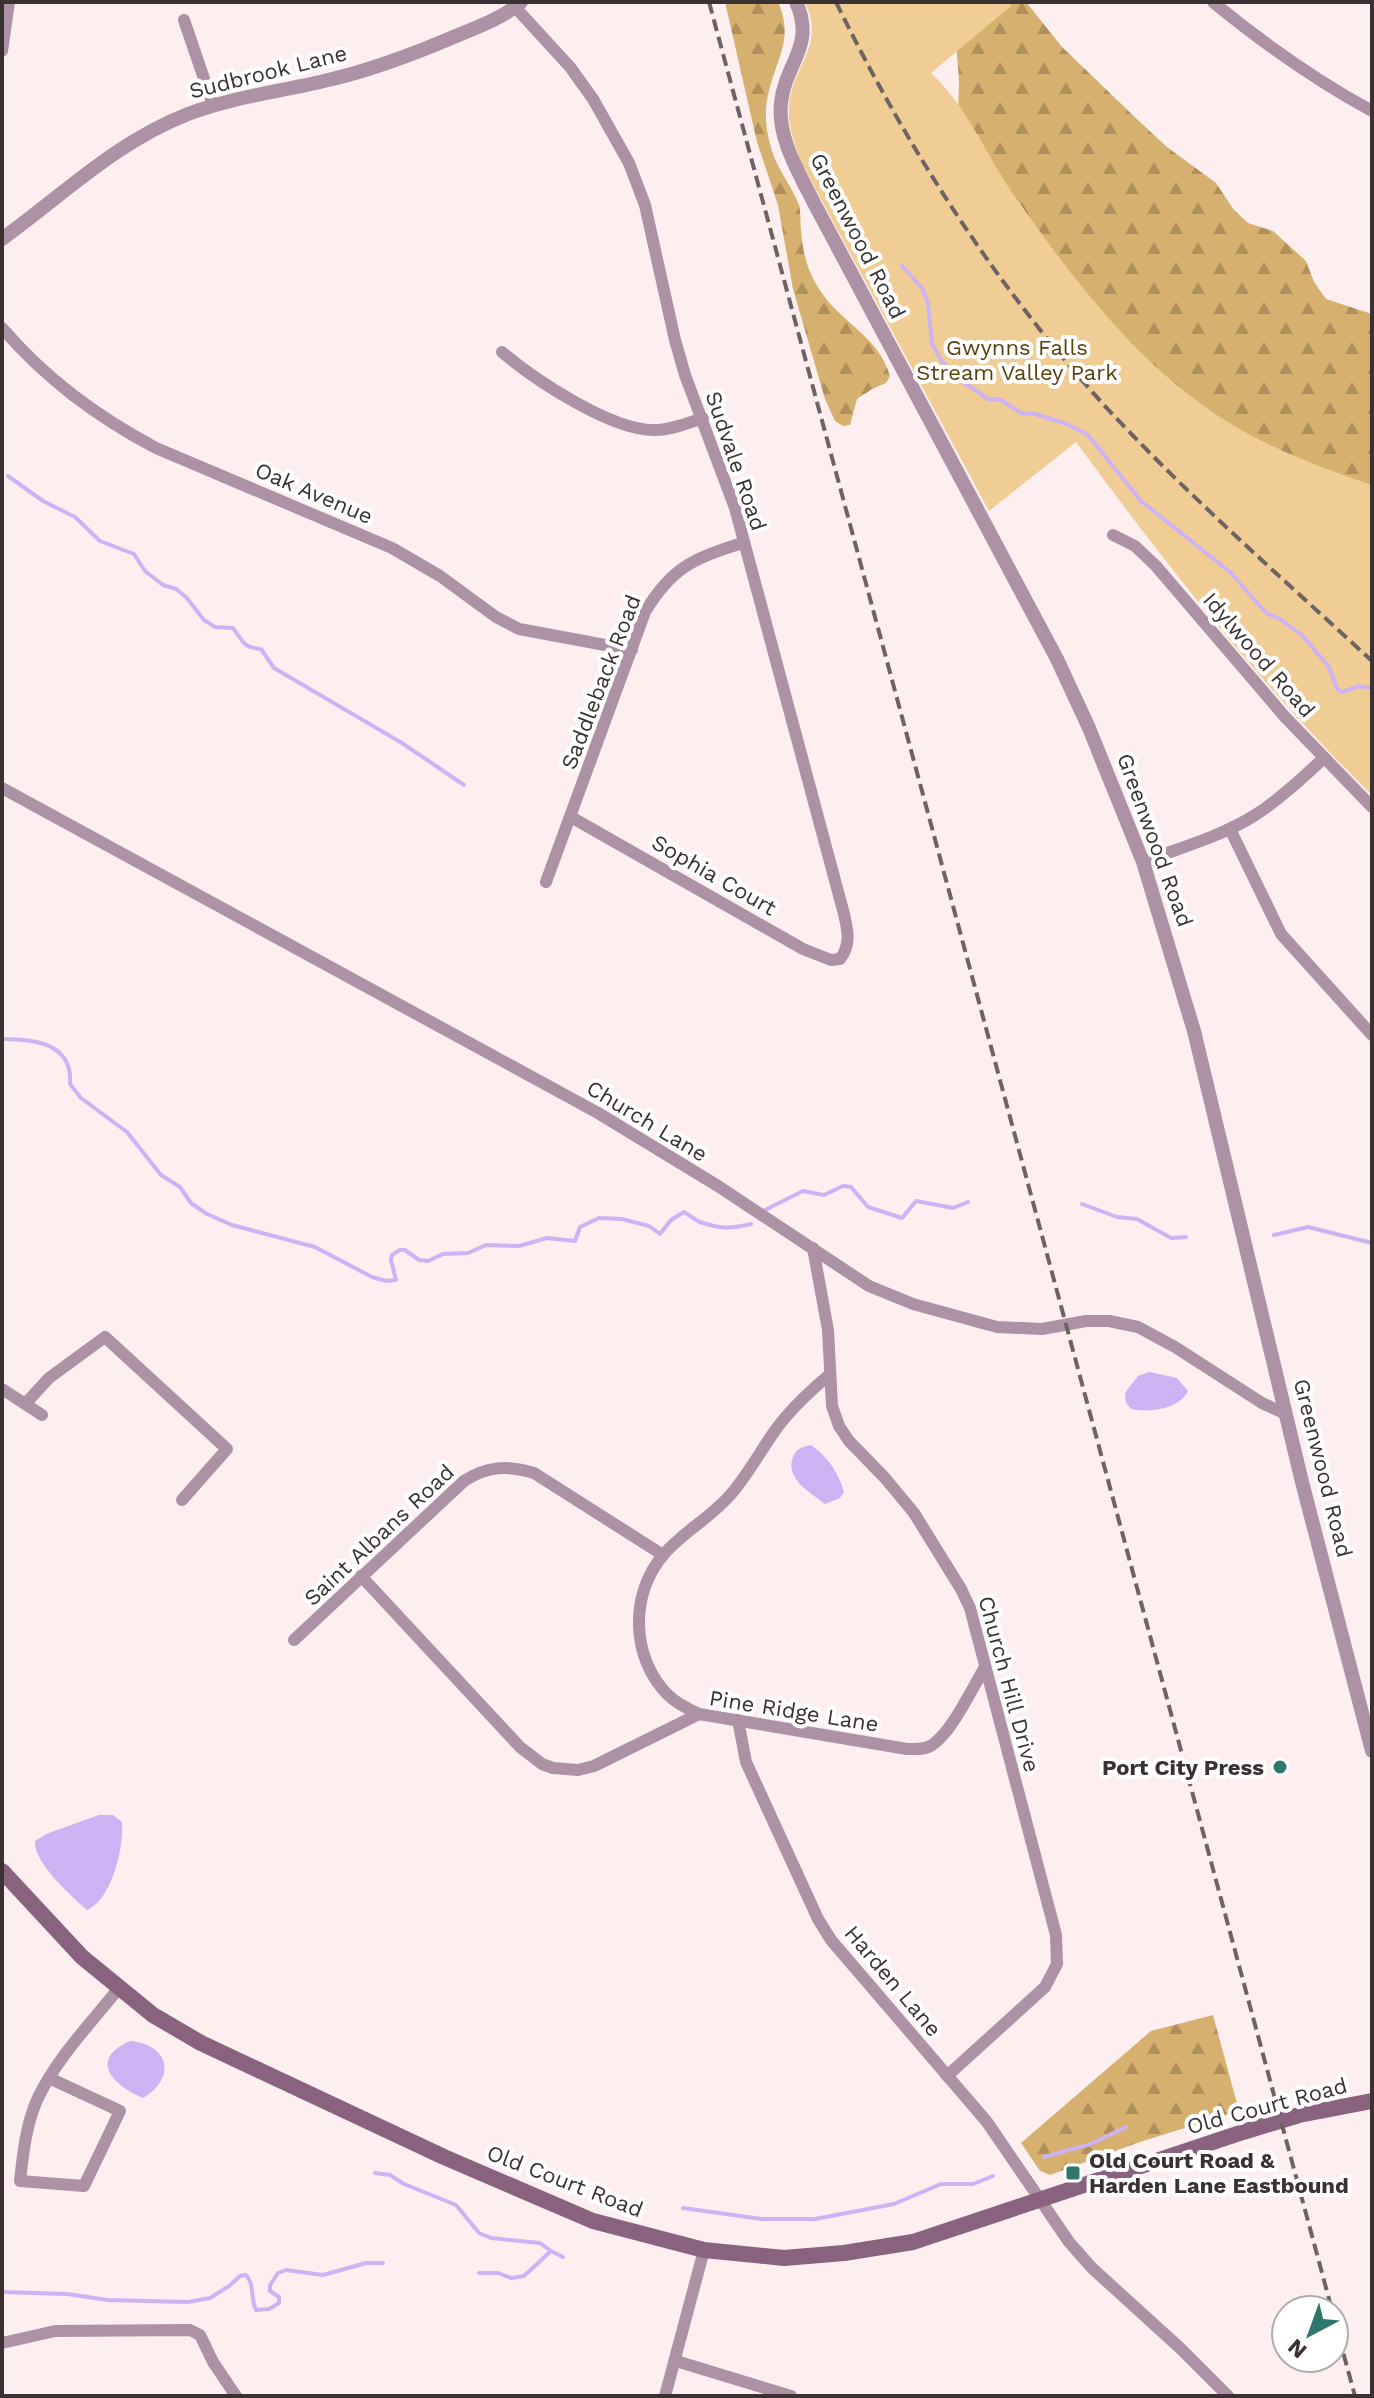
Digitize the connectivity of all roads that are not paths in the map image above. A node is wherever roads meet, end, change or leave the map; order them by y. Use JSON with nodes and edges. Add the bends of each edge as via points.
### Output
{"nodes":[{"id":1,"x":9,"y":2,"type":"edge"},
{"id":2,"x":796,"y":2,"type":"edge"},
{"id":3,"x":1213,"y":2,"type":"edge"},
{"id":4,"x":518,"y":5,"type":"edge"},
{"id":5,"x":184,"y":20,"type":"dead end"},
{"id":6,"x":2,"y":51,"type":"edge"},
{"id":7,"x":213,"y":105,"type":"junction"},
{"id":8,"x":1372,"y":111,"type":"edge"},
{"id":9,"x":2,"y":239,"type":"edge"},
{"id":10,"x":2,"y":328,"type":"edge"},
{"id":11,"x":502,"y":352,"type":"dead end"},
{"id":12,"x":703,"y":418,"type":"junction"},
{"id":13,"x":1113,"y":535,"type":"dead end"},
{"id":14,"x":743,"y":543,"type":"junction"},
{"id":15,"x":632,"y":650,"type":"junction"},
{"id":16,"x":1324,"y":758,"type":"junction"},
{"id":17,"x":2,"y":788,"type":"edge"},
{"id":18,"x":1372,"y":807,"type":"edge"},
{"id":19,"x":571,"y":817,"type":"junction"},
{"id":20,"x":1230,"y":829,"type":"junction"},
{"id":21,"x":1143,"y":862,"type":"junction"},
{"id":22,"x":546,"y":882,"type":"dead end"},
{"id":23,"x":840,"y":959,"type":"joint"},
{"id":24,"x":1372,"y":1035,"type":"edge"},
{"id":25,"x":813,"y":1248,"type":"junction"},
{"id":26,"x":829,"y":1375,"type":"junction"},
{"id":27,"x":2,"y":1389,"type":"edge"},
{"id":28,"x":26,"y":1403,"type":"junction"},
{"id":29,"x":1286,"y":1414,"type":"junction"},
{"id":30,"x":42,"y":1415,"type":"dead end"},
{"id":31,"x":182,"y":1500,"type":"dead end"},
{"id":32,"x":663,"y":1555,"type":"junction"},
{"id":33,"x":361,"y":1576,"type":"junction"},
{"id":34,"x":294,"y":1640,"type":"dead end"},
{"id":35,"x":984,"y":1669,"type":"junction"},
{"id":36,"x":699,"y":1714,"type":"junction"},
{"id":37,"x":738,"y":1720,"type":"junction"},
{"id":38,"x":1372,"y":1751,"type":"edge"},
{"id":39,"x":2,"y":1871,"type":"edge"},
{"id":40,"x":119,"y":1988,"type":"junction"},
{"id":41,"x":947,"y":2076,"type":"junction"},
{"id":42,"x":49,"y":2078,"type":"junction"},
{"id":43,"x":1372,"y":2101,"type":"edge"},
{"id":44,"x":1041,"y":2200,"type":"junction"},
{"id":45,"x":704,"y":2250,"type":"junction"},
{"id":46,"x":2,"y":2343,"type":"edge"},
{"id":47,"x":676,"y":2361,"type":"junction"},
{"id":48,"x":236,"y":2396,"type":"edge"},
{"id":49,"x":665,"y":2396,"type":"edge"},
{"id":50,"x":791,"y":2396,"type":"edge"},
{"id":51,"x":1228,"y":2396,"type":"edge"}],
"edges":[{"from":1,"to":6,"type":"street"},
{"from":2,"to":21,"type":"street","name":"Greenwood Road","via":[[803,37],[781,103],[791,153],[1071,686]]},
{"from":3,"to":8,"type":"street","via":[[1291,63]]},
{"from":4,"to":7,"type":"street","name":"Sudbrook Lane","via":[[396,60]]},
{"from":4,"to":12,"type":"street","name":"Sudvale Road","via":[[570,67],[629,163],[655,242],[682,363]]},
{"from":5,"to":7,"type":"street"},
{"from":7,"to":9,"type":"street","name":"Sudbrook Lane","via":[[131,142]]},
{"from":10,"to":15,"type":"street","name":"Oak Avenue","via":[[62,389],[156,448],[392,548],[519,629]]},
{"from":11,"to":12,"type":"street","via":[[523,370],[610,420],[637,429],[656,430]]},
{"from":12,"to":14,"type":"street","name":"Sudvale Road"},
{"from":13,"to":16,"type":"street","name":"Idylwood Road","via":[[1156,566]]},
{"from":14,"to":15,"type":"street","name":"Saddleback Road","via":[[692,561],[669,578],[645,612]]},
{"from":14,"to":23,"type":"street","name":"Sudvale Road","via":[[844,914],[848,944]]},
{"from":15,"to":19,"type":"street","name":"Saddleback Road"},
{"from":16,"to":18,"type":"street","name":"Idylwood Road"},
{"from":16,"to":20,"type":"street","via":[[1267,807]]},
{"from":17,"to":25,"type":"street","name":"Church Lane","via":[[598,1113]]},
{"from":19,"to":22,"type":"street","name":"Saddleback Road"},
{"from":19,"to":23,"type":"street","name":"Sophia Court","via":[[803,949]]},
{"from":20,"to":21,"type":"street"},
{"from":20,"to":24,"type":"street","via":[[1281,934]]},
{"from":21,"to":29,"type":"street","name":"Greenwood Road","via":[[1194,1031]]},
{"from":25,"to":26,"type":"street","name":"Church Hill Drive","via":[[828,1330]]},
{"from":25,"to":29,"type":"street","name":"Church Lane","via":[[888,1295],[984,1324],[1020,1330],[1109,1321],[1138,1327]]},
{"from":26,"to":32,"type":"street","via":[[788,1414],[733,1493]]},
{"from":26,"to":35,"type":"street","name":"Church Hill Drive","via":[[832,1406],[844,1434],[905,1500],[961,1589]]},
{"from":27,"to":28,"type":"street"},
{"from":28,"to":30,"type":"street"},
{"from":28,"to":31,"type":"street","via":[[49,1378],[105,1337],[227,1449]]},
{"from":29,"to":38,"type":"street","name":"Greenwood Road"},
{"from":32,"to":33,"type":"street","name":"Saint Albans Road","via":[[534,1473],[511,1467],[476,1473],[464,1481]]},
{"from":32,"to":36,"type":"street","via":[[642,1599],[640,1640],[646,1663],[668,1695]]},
{"from":33,"to":34,"type":"street","name":"Saint Albans Road"},
{"from":33,"to":36,"type":"street","name":"Pine Ridge Lane","via":[[520,1747],[542,1764],[565,1770],[594,1766]]},
{"from":35,"to":37,"type":"street","name":"Pine Ridge Lane","via":[[948,1728],[925,1748]]},
{"from":35,"to":41,"type":"street","name":"Church Hill Drive","via":[[1059,1951],[1045,1987]]},
{"from":36,"to":37,"type":"street","name":"Pine Ridge Lane"},
{"from":37,"to":41,"type":"street","name":"Harden Lane","via":[[746,1762],[818,1919],[845,1959]]},
{"from":39,"to":40,"type":"main road","name":"Old Court Road","via":[[82,1957]]},
{"from":40,"to":42,"type":"street"},
{"from":40,"to":45,"type":"main road","name":"Old Court Road","via":[[153,2015],[237,2062],[444,2157],[593,2221]]},
{"from":41,"to":44,"type":"street","name":"Harden Lane","via":[[1001,2140]]},
{"from":42,"to":42,"type":"street","via":[[27,2130],[20,2181],[84,2186],[120,2111]]},
{"from":43,"to":44,"type":"main road","name":"Old Court Road","via":[[1299,2115]]},
{"from":44,"to":45,"type":"main road","name":"Old Court Road","via":[[913,2242],[844,2253],[784,2258]]},
{"from":44,"to":51,"type":"street","name":"Harden Lane","via":[[1092,2268]]},
{"from":45,"to":47,"type":"street"},
{"from":46,"to":48,"type":"street","via":[[55,2331],[190,2330],[200,2335]]},
{"from":47,"to":49,"type":"street"},
{"from":47,"to":50,"type":"street"}]}
